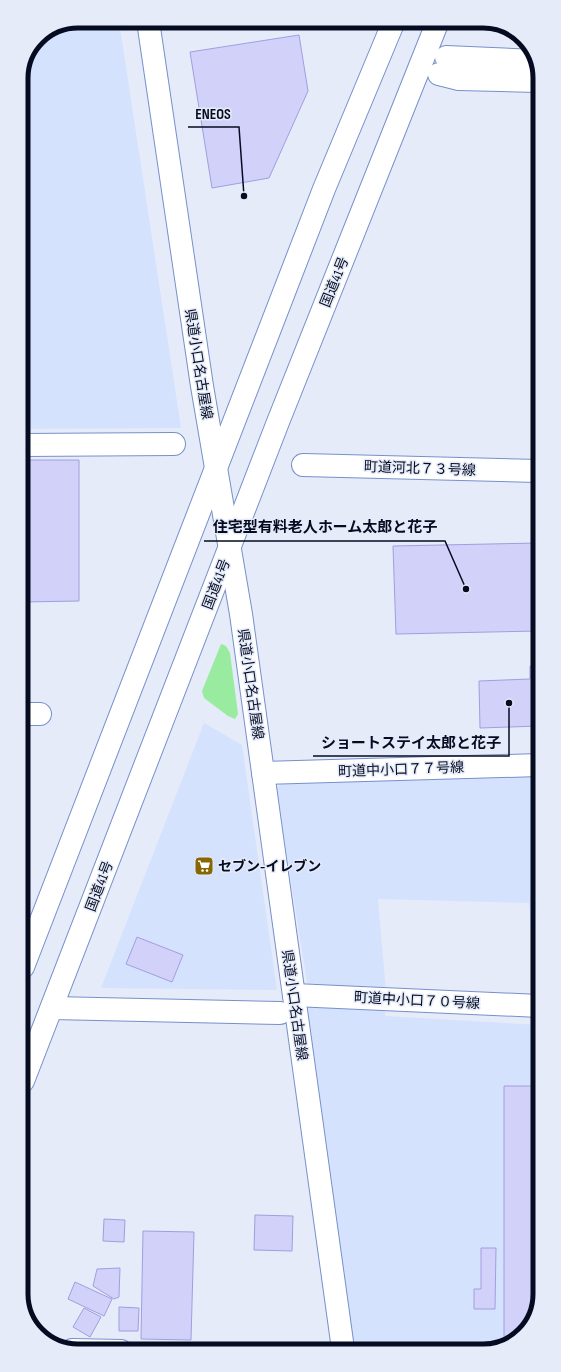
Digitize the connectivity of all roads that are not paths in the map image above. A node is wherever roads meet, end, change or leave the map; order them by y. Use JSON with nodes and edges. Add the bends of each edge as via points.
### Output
{"nodes":[{"id":1,"x":149,"y":28,"type":"edge"},
{"id":2,"x":391,"y":28,"type":"edge"},
{"id":3,"x":435,"y":28,"type":"edge"},
{"id":4,"x":530,"y":61,"type":"edge"},
{"id":5,"x":533,"y":81,"type":"edge"},
{"id":6,"x":174,"y":444,"type":"dead end"},
{"id":7,"x":28,"y":445,"type":"edge"},
{"id":8,"x":303,"y":465,"type":"dead end"},
{"id":9,"x":216,"y":468,"type":"junction"},
{"id":10,"x":533,"y":471,"type":"edge"},
{"id":11,"x":230,"y":548,"type":"junction"},
{"id":12,"x":533,"y":765,"type":"edge"},
{"id":13,"x":263,"y":773,"type":"junction"},
{"id":14,"x":28,"y":954,"type":"edge"},
{"id":15,"x":294,"y":994,"type":"junction"},
{"id":16,"x":533,"y":1006,"type":"edge"},
{"id":17,"x":52,"y":1008,"type":"junction"},
{"id":18,"x":280,"y":1013,"type":"dead end"},
{"id":19,"x":28,"y":1068,"type":"edge"},
{"id":20,"x":342,"y":1344,"type":"edge"}],
"edges":[{"from":1,"to":9,"type":"main road","name":"県道小口名古屋線"},
{"from":2,"to":9,"type":"main road","via":[[324,189]]},
{"from":3,"to":11,"type":"main road","name":"国道41号"},
{"from":4,"to":5,"type":"main road","via":[[443,66],[459,79]]},
{"from":6,"to":7,"type":"main road"},
{"from":8,"to":10,"type":"main road","name":"町道河北７３号線"},
{"from":9,"to":11,"type":"main road","name":"県道小口名古屋線"},
{"from":9,"to":14,"type":"main road"},
{"from":11,"to":13,"type":"main road","name":"県道小口名古屋線"},
{"from":11,"to":17,"type":"main road","name":"国道41号"},
{"from":12,"to":13,"type":"main road","name":"町道中小口７７号線"},
{"from":13,"to":15,"type":"main road","name":"県道小口名古屋線"},
{"from":15,"to":16,"type":"main road","name":"町道中小口７０号線"},
{"from":15,"to":20,"type":"main road","name":"県道小口名古屋線"},
{"from":17,"to":18,"type":"main road"},
{"from":17,"to":19,"type":"main road","name":"国道41号"}]}
